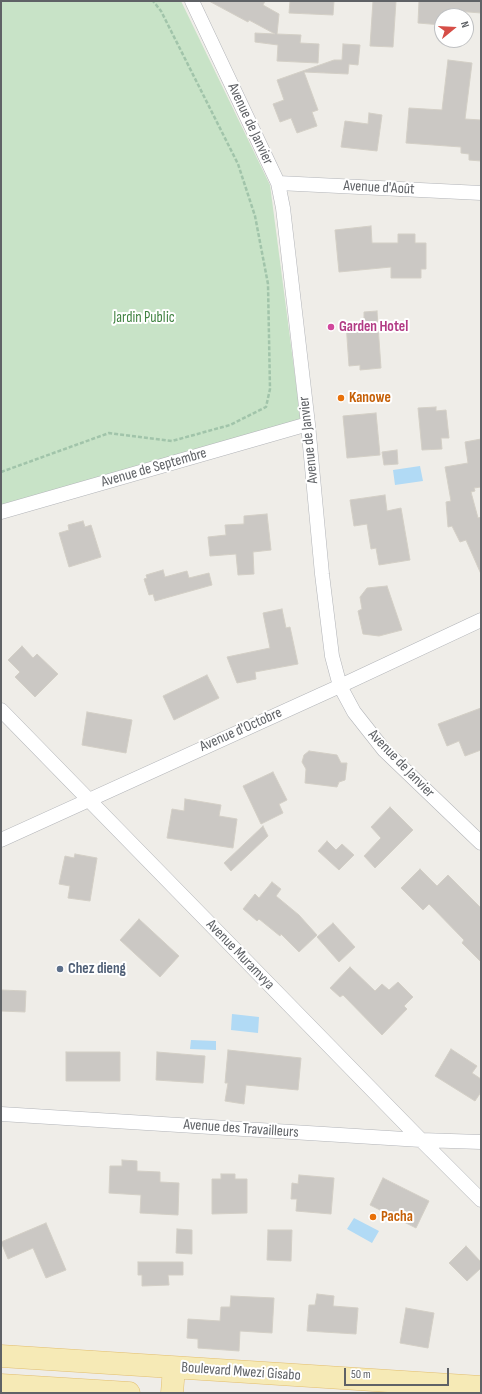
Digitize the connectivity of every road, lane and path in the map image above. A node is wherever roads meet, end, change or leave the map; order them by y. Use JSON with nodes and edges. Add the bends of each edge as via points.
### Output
{"nodes":[{"id":1,"x":153,"y":1,"type":"edge"},
{"id":2,"x":192,"y":1,"type":"edge"},
{"id":3,"x":278,"y":184,"type":"junction"},
{"id":4,"x":481,"y":193,"type":"edge"},
{"id":5,"x":308,"y":424,"type":"junction"},
{"id":6,"x":1,"y":472,"type":"edge"},
{"id":7,"x":1,"y":512,"type":"edge"},
{"id":8,"x":481,"y":620,"type":"edge"},
{"id":9,"x":340,"y":686,"type":"junction"},
{"id":10,"x":1,"y":710,"type":"edge"},
{"id":11,"x":88,"y":800,"type":"junction"},
{"id":12,"x":1,"y":840,"type":"edge"},
{"id":13,"x":481,"y":843,"type":"edge"},
{"id":14,"x":1,"y":1114,"type":"edge"},
{"id":15,"x":421,"y":1140,"type":"junction"},
{"id":16,"x":481,"y":1142,"type":"edge"},
{"id":17,"x":481,"y":1200,"type":"edge"},
{"id":18,"x":1,"y":1356,"type":"edge"},
{"id":19,"x":174,"y":1368,"type":"junction"},
{"id":20,"x":1,"y":1385,"type":"edge"},
{"id":21,"x":481,"y":1386,"type":"edge"},
{"id":22,"x":128,"y":1393,"type":"edge"},
{"id":23,"x":172,"y":1393,"type":"edge"}],
"edges":[{"from":1,"to":6,"type":"path","via":[[161,11],[238,164],[255,216],[268,284],[270,389],[266,408],[230,425],[172,440],[108,433]]},
{"from":2,"to":3,"type":"street","name":"Avenue de Janvier"},
{"from":3,"to":4,"type":"street","name":"Avenue d'Août"},
{"from":3,"to":5,"type":"street","name":"Avenue de Janvier"},
{"from":5,"to":7,"type":"street","name":"Avenue de Septembre"},
{"from":5,"to":9,"type":"street","name":"Avenue de Janvier","via":[[332,656]]},
{"from":8,"to":9,"type":"street","name":"Avenue d'Octobre"},
{"from":9,"to":11,"type":"street","name":"Avenue d'Octobre"},
{"from":9,"to":13,"type":"street","name":"Avenue de Janvier","via":[[354,712],[384,750]]},
{"from":10,"to":11,"type":"street","name":"Avenue Muramvya"},
{"from":11,"to":12,"type":"street","name":"Avenue d'Octobre"},
{"from":11,"to":15,"type":"street","name":"Avenue Muramvya"},
{"from":14,"to":15,"type":"street","name":"Avenue des Travailleurs"},
{"from":15,"to":16,"type":"street","name":"Avenue des Travailleurs"},
{"from":15,"to":17,"type":"street","name":"Avenue Muramvya"},
{"from":18,"to":19,"type":"main road","name":"Boulevard Mwezi Gisabo"},
{"from":19,"to":21,"type":"main road","name":"Boulevard Mwezi Gisabo"},
{"from":19,"to":23,"type":"main road"},
{"from":20,"to":22,"type":"main road"}]}
